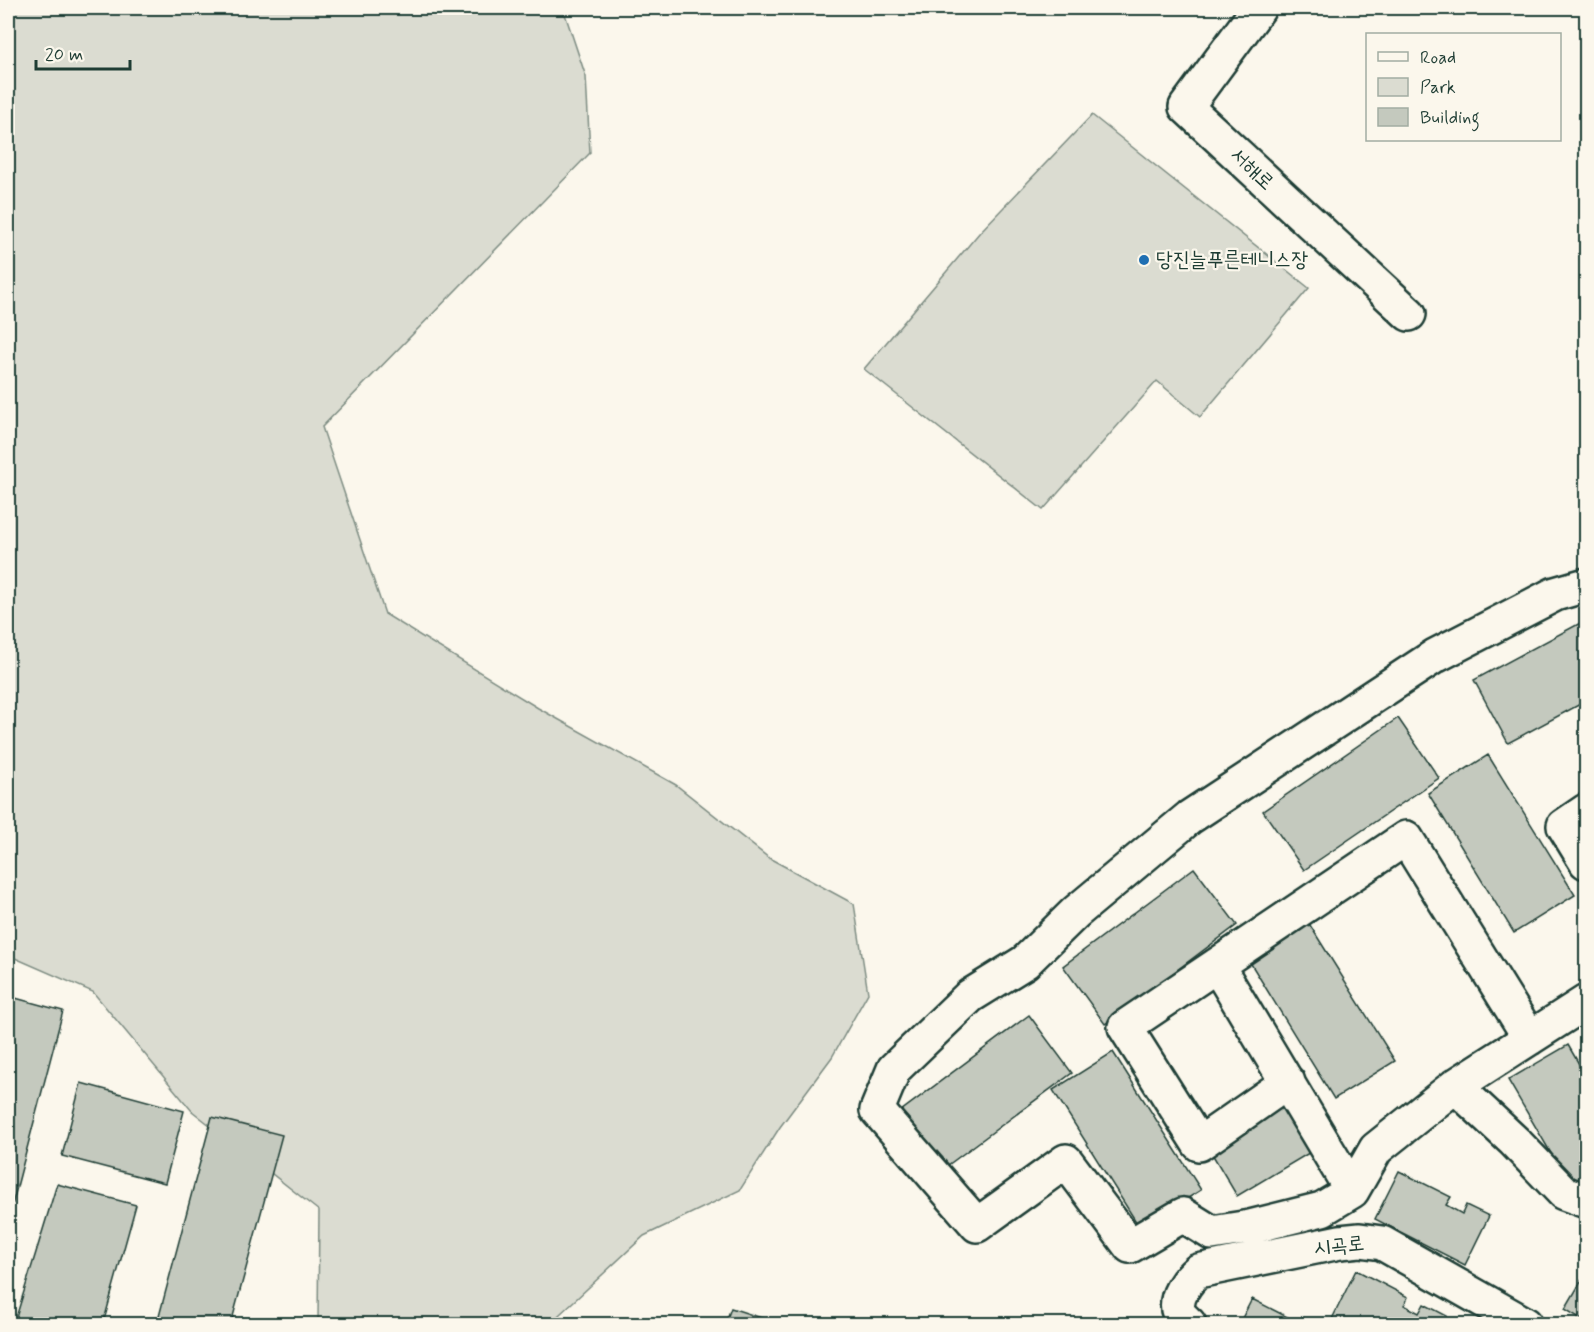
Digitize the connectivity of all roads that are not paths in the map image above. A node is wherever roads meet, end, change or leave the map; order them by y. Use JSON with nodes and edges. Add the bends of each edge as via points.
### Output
{"nodes":[{"id":1,"x":1258,"y":8,"type":"edge"},
{"id":2,"x":1409,"y":315,"type":"dead end"},
{"id":3,"x":1587,"y":585,"type":"edge"},
{"id":4,"x":1587,"y":811,"type":"edge"},
{"id":5,"x":1587,"y":862,"type":"edge"},
{"id":6,"x":1217,"y":965,"type":"junction"},
{"id":7,"x":1587,"y":1002,"type":"edge"},
{"id":8,"x":1530,"y":1038,"type":"junction"},
{"id":9,"x":1288,"y":1082,"type":"junction"},
{"id":10,"x":1455,"y":1086,"type":"junction"},
{"id":11,"x":1352,"y":1191,"type":"junction"},
{"id":12,"x":1587,"y":1201,"type":"edge"},
{"id":13,"x":1189,"y":1324,"type":"edge"},
{"id":14,"x":1525,"y":1324,"type":"edge"}],
"edges":[{"from":1,"to":2,"type":"street","name":"서해로","via":[[1186,108]]},
{"from":3,"to":11,"type":"street","via":[[1555,594],[1435,656],[1190,817],[1076,912],[1025,962],[970,996],[894,1069],[877,1110],[977,1226],[1066,1161],[1130,1246],[1183,1215],[1212,1233],[1322,1209]]},
{"from":4,"to":5,"type":"street","via":[[1564,826]]},
{"from":6,"to":8,"type":"street","via":[[1406,838]]},
{"from":6,"to":9,"type":"street"},
{"from":6,"to":9,"type":"street","via":[[1125,1027],[1199,1144]]},
{"from":7,"to":8,"type":"street"},
{"from":8,"to":10,"type":"street"},
{"from":9,"to":11,"type":"street"},
{"from":10,"to":11,"type":"street","via":[[1376,1149]]},
{"from":10,"to":12,"type":"street","via":[[1564,1193]]},
{"from":13,"to":14,"type":"street","name":"시곡로","via":[[1179,1314],[1178,1301],[1189,1278],[1198,1271],[1360,1240],[1382,1243]]}]}
